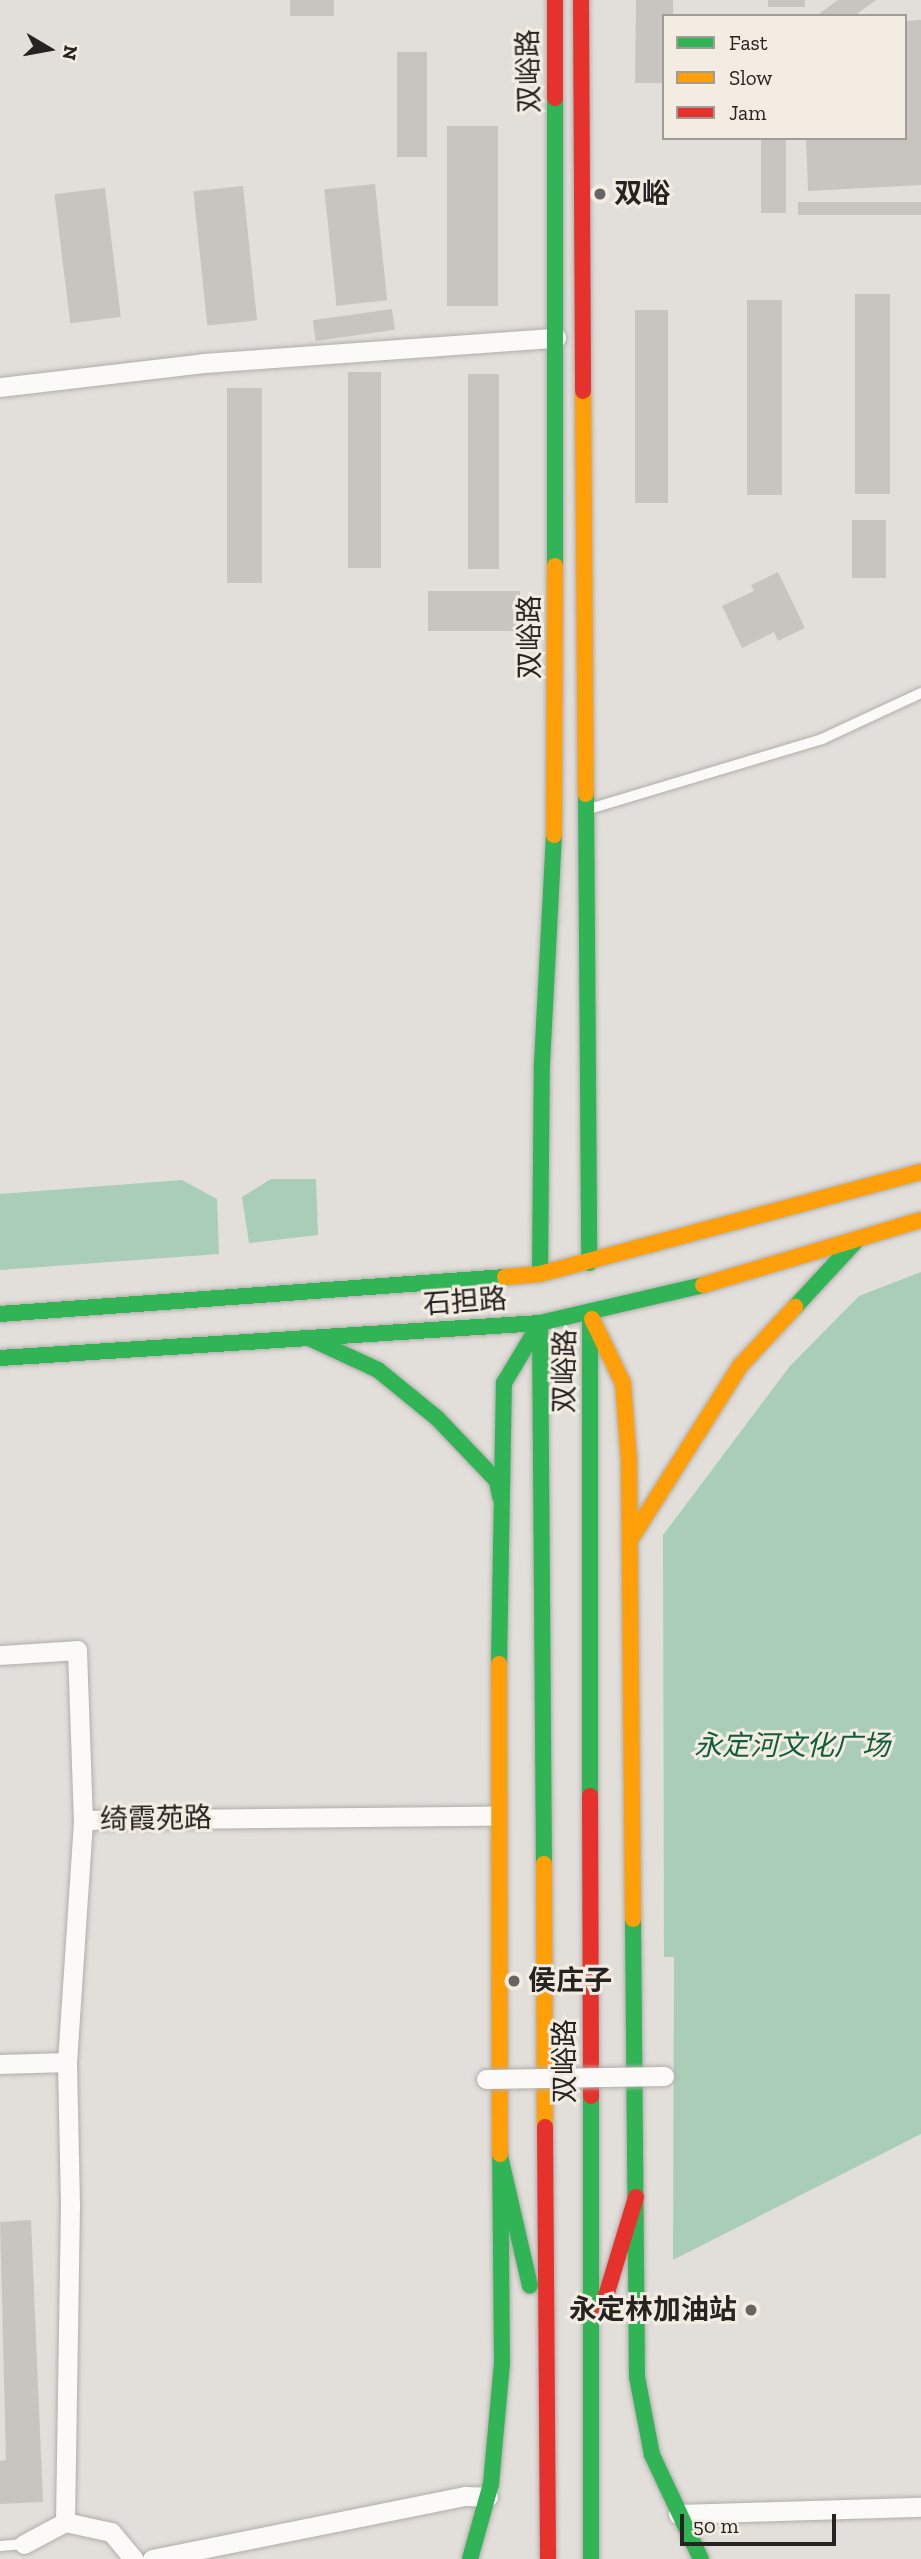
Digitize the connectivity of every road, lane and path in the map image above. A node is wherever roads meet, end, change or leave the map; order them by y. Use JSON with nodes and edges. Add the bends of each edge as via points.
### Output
{"nodes":[{"id":1,"x":555,"y":0,"type":"edge"},
{"id":2,"x":581,"y":0,"type":"edge"},
{"id":3,"x":556,"y":338,"type":"junction"},
{"id":4,"x":0,"y":387,"type":"edge"},
{"id":5,"x":921,"y":693,"type":"edge"},
{"id":6,"x":589,"y":809,"type":"junction"},
{"id":7,"x":921,"y":1172,"type":"edge"},
{"id":8,"x":921,"y":1220,"type":"edge"},
{"id":9,"x":856,"y":1241,"type":"junction"},
{"id":10,"x":589,"y":1276,"type":"junction"},
{"id":11,"x":540,"y":1287,"type":"junction"},
{"id":12,"x":0,"y":1314,"type":"edge"},
{"id":13,"x":590,"y":1316,"type":"junction"},
{"id":14,"x":540,"y":1324,"type":"junction"},
{"id":15,"x":311,"y":1339,"type":"junction"},
{"id":16,"x":0,"y":1359,"type":"edge"},
{"id":17,"x":502,"y":1508,"type":"junction"},
{"id":18,"x":632,"y":1537,"type":"junction"},
{"id":19,"x":0,"y":1654,"type":"edge"},
{"id":20,"x":496,"y":1816,"type":"junction"},
{"id":21,"x":83,"y":1820,"type":"junction"},
{"id":22,"x":67,"y":2062,"type":"junction"},
{"id":23,"x":0,"y":2064,"type":"edge"},
{"id":24,"x":664,"y":2076,"type":"dead end"},
{"id":25,"x":486,"y":2079,"type":"dead end"},
{"id":26,"x":500,"y":2156,"type":"junction"},
{"id":27,"x":636,"y":2197,"type":"junction"},
{"id":28,"x":591,"y":2347,"type":"junction"},
{"id":29,"x":545,"y":2349,"type":"junction"},
{"id":30,"x":488,"y":2497,"type":"junction"},
{"id":31,"x":921,"y":2507,"type":"edge"},
{"id":32,"x":546,"y":2508,"type":"junction"},
{"id":33,"x":678,"y":2514,"type":"junction"},
{"id":34,"x":65,"y":2522,"type":"junction"},
{"id":35,"x":24,"y":2544,"type":"joint"},
{"id":36,"x":0,"y":2546,"type":"edge"},
{"id":37,"x":134,"y":2559,"type":"edge"},
{"id":38,"x":152,"y":2559,"type":"edge"},
{"id":39,"x":470,"y":2559,"type":"edge"},
{"id":40,"x":538,"y":2559,"type":"edge"},
{"id":41,"x":548,"y":2559,"type":"edge"},
{"id":42,"x":591,"y":2559,"type":"edge"},
{"id":43,"x":701,"y":2559,"type":"edge"}],
"edges":[{"from":1,"to":3,"type":"main road","name":"双峪路"},
{"from":2,"to":6,"type":"main road","name":"双峪路"},
{"from":3,"to":4,"type":"street","via":[[203,363]]},
{"from":3,"to":11,"type":"main road","name":"双峪路","via":[[555,806],[542,1063]]},
{"from":5,"to":6,"type":"lane","via":[[822,739]]},
{"from":6,"to":10,"type":"main road","name":"双峪路"},
{"from":7,"to":10,"type":"main road","name":"石担路"},
{"from":8,"to":9,"type":"main road","name":"石担路"},
{"from":9,"to":13,"type":"main road","name":"石担路"},
{"from":9,"to":18,"type":"main road","via":[[740,1366]]},
{"from":10,"to":11,"type":"main road","name":"石担路"},
{"from":10,"to":13,"type":"main road","name":"双峪路"},
{"from":11,"to":12,"type":"main road","name":"石担路"},
{"from":11,"to":14,"type":"main road","name":"双峪路"},
{"from":13,"to":14,"type":"main road","name":"石担路"},
{"from":13,"to":18,"type":"main road","name":"双峪路","via":[[623,1383]]},
{"from":13,"to":28,"type":"main road","name":"双峪路"},
{"from":14,"to":15,"type":"main road","name":"石担路"},
{"from":14,"to":17,"type":"main road","name":"双峪路","via":[[504,1383]]},
{"from":14,"to":29,"type":"main road","name":"双峪路"},
{"from":15,"to":16,"type":"main road","name":"石担路"},
{"from":15,"to":17,"type":"main road","via":[[378,1370],[443,1423],[497,1481]]},
{"from":17,"to":20,"type":"main road","name":"双峪路"},
{"from":18,"to":27,"type":"main road","name":"双峪路"},
{"from":19,"to":21,"type":"street","via":[[77,1650]]},
{"from":20,"to":21,"type":"street","name":"绮霞苑路"},
{"from":20,"to":26,"type":"main road","name":"双峪路"},
{"from":21,"to":22,"type":"street","name":"绮霞苑路"},
{"from":22,"to":23,"type":"street"},
{"from":22,"to":34,"type":"street","name":"绮霞苑路","via":[[71,2205]]},
{"from":24,"to":25,"type":"street","bridge":true},
{"from":26,"to":29,"type":"main road"},
{"from":26,"to":30,"type":"main road","name":"双峪路","via":[[502,2363]]},
{"from":27,"to":28,"type":"main road"},
{"from":27,"to":33,"type":"main road","name":"双峪路","via":[[638,2377],[652,2455]]},
{"from":28,"to":42,"type":"main road","name":"双峪路"},
{"from":29,"to":32,"type":"main road","name":"双峪路"},
{"from":30,"to":38,"type":"street","via":[[465,2496]]},
{"from":30,"to":39,"type":"main road","name":"双峪路"},
{"from":31,"to":33,"type":"street"},
{"from":32,"to":40,"type":"main road"},
{"from":32,"to":41,"type":"main road","name":"双峪路"},
{"from":33,"to":43,"type":"main road","name":"双峪路"},
{"from":34,"to":35,"type":"street"},
{"from":34,"to":37,"type":"street","via":[[111,2532]]},
{"from":35,"to":36,"type":"lane"}]}
